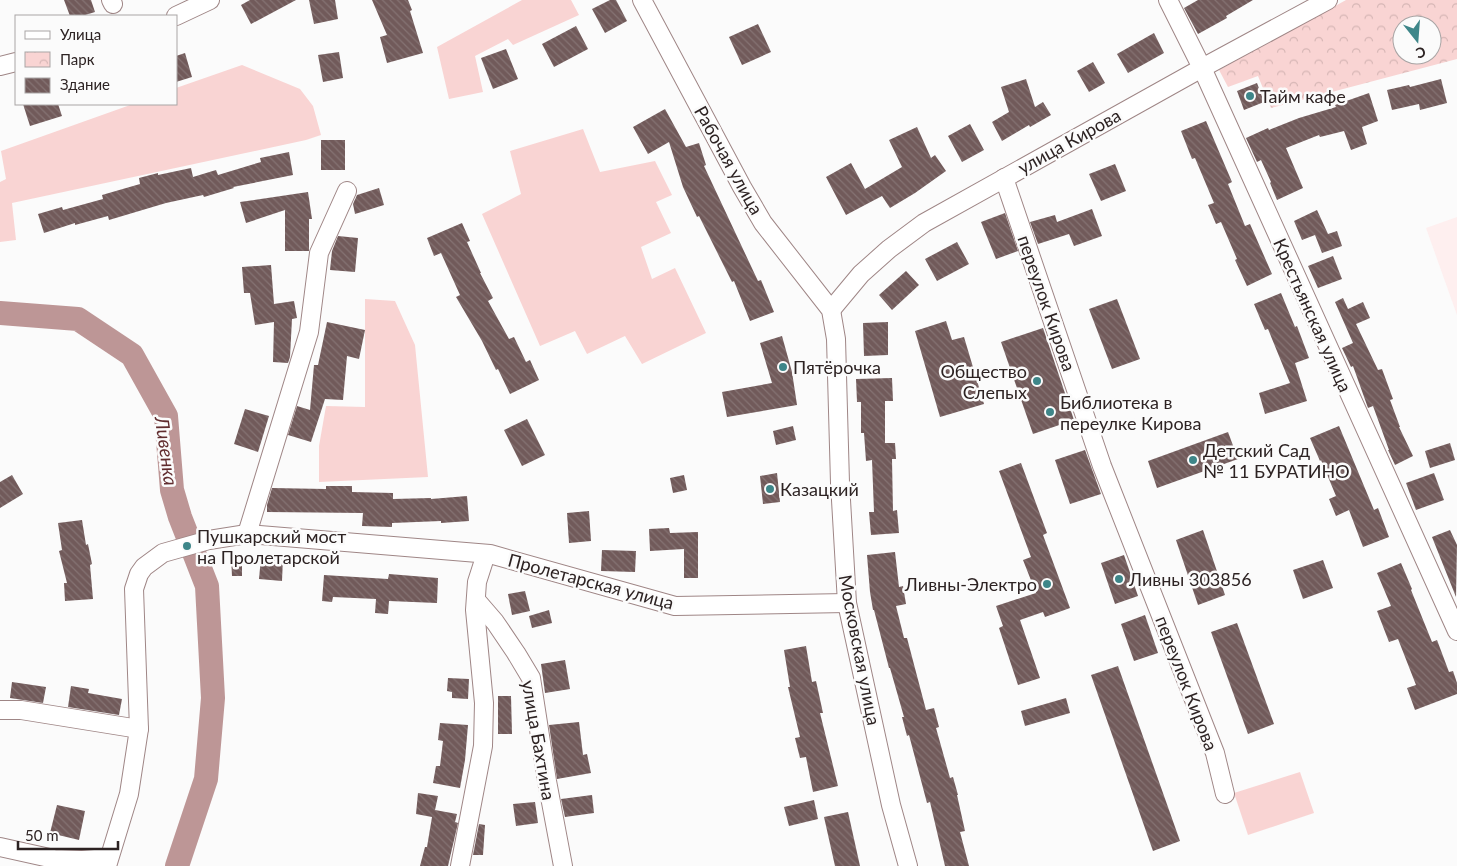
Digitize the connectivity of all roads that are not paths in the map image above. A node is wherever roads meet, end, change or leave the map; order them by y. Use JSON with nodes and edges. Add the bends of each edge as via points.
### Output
{"nodes":[{"id":1,"x":210,"y":0,"type":"edge"},
{"id":2,"x":642,"y":0,"type":"edge"},
{"id":3,"x":1168,"y":0,"type":"edge"},
{"id":4,"x":1328,"y":0,"type":"edge"},
{"id":5,"x":178,"y":15,"type":"edge"},
{"id":6,"x":15,"y":62,"type":"edge"},
{"id":7,"x":0,"y":66,"type":"edge"},
{"id":8,"x":1202,"y":68,"type":"junction"},
{"id":9,"x":1004,"y":178,"type":"junction"},
{"id":10,"x":347,"y":191,"type":"dead end"},
{"id":11,"x":831,"y":310,"type":"junction"},
{"id":12,"x":247,"y":534,"type":"junction"},
{"id":13,"x":486,"y":554,"type":"junction"},
{"id":14,"x":476,"y":600,"type":"junction"},
{"id":15,"x":847,"y":603,"type":"junction"},
{"id":16,"x":1457,"y":631,"type":"edge"},
{"id":17,"x":0,"y":710,"type":"edge"},
{"id":18,"x":139,"y":729,"type":"junction"},
{"id":19,"x":1226,"y":794,"type":"dead end"},
{"id":20,"x":0,"y":847,"type":"edge"},
{"id":21,"x":107,"y":862,"type":"edge"},
{"id":22,"x":460,"y":866,"type":"edge"},
{"id":23,"x":563,"y":866,"type":"edge"},
{"id":24,"x":908,"y":866,"type":"edge"}],
"edges":[{"from":1,"to":5,"type":"street"},
{"from":2,"to":11,"type":"street","name":"Рабочая улица","via":[[763,222]]},
{"from":3,"to":8,"type":"street","name":"Крестьянская улица"},
{"from":4,"to":8,"type":"street","name":"улица Кирова"},
{"from":6,"to":7,"type":"street"},
{"from":8,"to":9,"type":"street","name":"улица Кирова"},
{"from":8,"to":16,"type":"street","name":"Крестьянская улица"},
{"from":9,"to":11,"type":"street","name":"улица Кирова","via":[[924,223],[889,249],[861,274]]},
{"from":9,"to":19,"type":"street","name":"переулок Кирова","via":[[1102,466],[1215,753]]},
{"from":10,"to":12,"type":"street","via":[[319,253],[309,332]]},
{"from":11,"to":15,"type":"street","name":"Московская улица","via":[[836,339]]},
{"from":12,"to":13,"type":"street","name":"Пролетарская улица"},
{"from":12,"to":18,"type":"street","name":"Пролетарская улица","via":[[209,540],[163,553],[139,574],[134,588]]},
{"from":13,"to":14,"type":"street","name":"Пролетарская улица","via":[[477,582]]},
{"from":13,"to":15,"type":"street","name":"Пролетарская улица","via":[[675,606]]},
{"from":14,"to":22,"type":"street","name":"Пролетарская улица","via":[[484,704],[483,746]]},
{"from":14,"to":23,"type":"street","name":"улица Бахтина","via":[[495,622],[531,678]]},
{"from":15,"to":24,"type":"street","name":"Московская улица","via":[[891,805]]},
{"from":17,"to":18,"type":"street","via":[[21,710]]},
{"from":18,"to":21,"type":"street","via":[[129,794]]},
{"from":20,"to":21,"type":"street","via":[[54,858]]}]}
